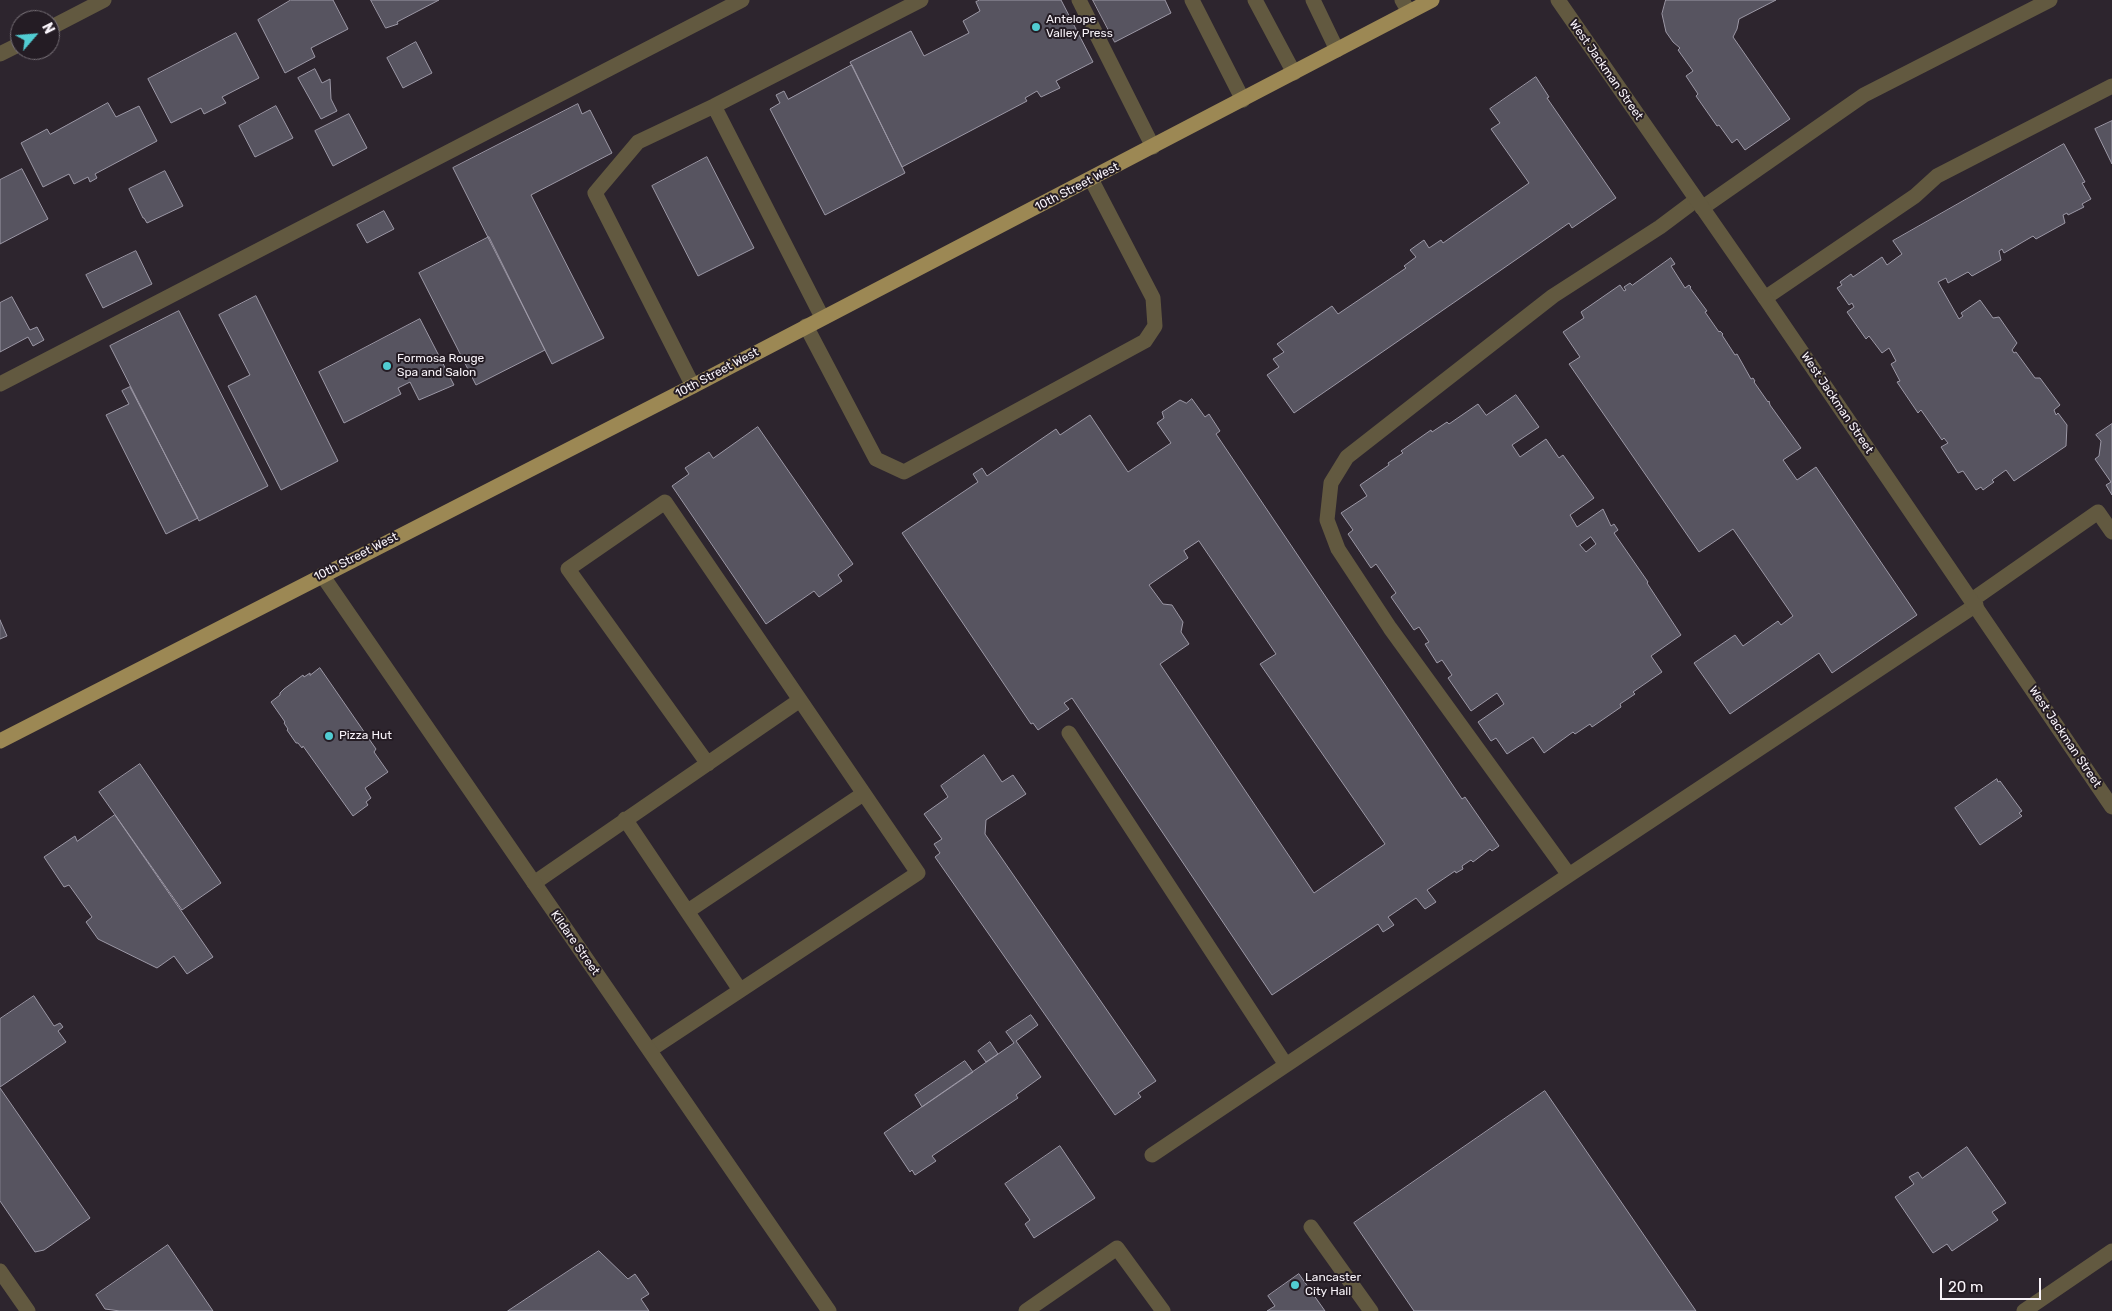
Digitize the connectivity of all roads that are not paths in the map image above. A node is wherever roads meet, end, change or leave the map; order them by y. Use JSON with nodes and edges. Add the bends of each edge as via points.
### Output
{"nodes":[{"id":1,"x":104,"y":0,"type":"edge"},
{"id":2,"x":742,"y":0,"type":"edge"},
{"id":3,"x":921,"y":0,"type":"edge"},
{"id":4,"x":1079,"y":0,"type":"edge"},
{"id":5,"x":1192,"y":0,"type":"edge"},
{"id":6,"x":1255,"y":0,"type":"edge"},
{"id":7,"x":1312,"y":0,"type":"edge"},
{"id":8,"x":1432,"y":0,"type":"edge"},
{"id":9,"x":1558,"y":0,"type":"edge"},
{"id":10,"x":2050,"y":0,"type":"edge"},
{"id":11,"x":1405,"y":6,"type":"edge"},
{"id":12,"x":60,"y":23,"type":"edge"},
{"id":13,"x":1337,"y":50,"type":"junction"},
{"id":14,"x":1294,"y":73,"type":"junction"},
{"id":15,"x":2112,"y":86,"type":"edge"},
{"id":16,"x":1243,"y":100,"type":"junction"},
{"id":17,"x":714,"y":106,"type":"junction"},
{"id":18,"x":1153,"y":147,"type":"junction"},
{"id":19,"x":1091,"y":179,"type":"junction"},
{"id":20,"x":1699,"y":204,"type":"junction"},
{"id":21,"x":1765,"y":298,"type":"junction"},
{"id":22,"x":822,"y":317,"type":"junction"},
{"id":23,"x":806,"y":326,"type":"junction"},
{"id":24,"x":0,"y":384,"type":"edge"},
{"id":25,"x":693,"y":386,"type":"junction"},
{"id":26,"x":2112,"y":532,"type":"edge"},
{"id":27,"x":322,"y":575,"type":"junction"},
{"id":28,"x":1974,"y":603,"type":"junction"},
{"id":29,"x":800,"y":700,"type":"junction"},
{"id":30,"x":1068,"y":733,"type":"dead end"},
{"id":31,"x":0,"y":741,"type":"edge"},
{"id":32,"x":708,"y":764,"type":"junction"},
{"id":33,"x":864,"y":794,"type":"junction"},
{"id":34,"x":2109,"y":798,"type":"edge"},
{"id":35,"x":625,"y":820,"type":"junction"},
{"id":36,"x":1569,"y":874,"type":"junction"},
{"id":37,"x":534,"y":883,"type":"junction"},
{"id":38,"x":688,"y":911,"type":"junction"},
{"id":39,"x":740,"y":990,"type":"junction"},
{"id":40,"x":650,"y":1050,"type":"junction"},
{"id":41,"x":1286,"y":1065,"type":"junction"},
{"id":42,"x":1152,"y":1155,"type":"dead end"},
{"id":43,"x":1311,"y":1227,"type":"dead end"},
{"id":44,"x":2112,"y":1251,"type":"edge"},
{"id":45,"x":0,"y":1271,"type":"edge"},
{"id":46,"x":28,"y":1311,"type":"edge"},
{"id":47,"x":829,"y":1311,"type":"edge"},
{"id":48,"x":1026,"y":1311,"type":"edge"},
{"id":49,"x":1163,"y":1311,"type":"edge"},
{"id":50,"x":1371,"y":1311,"type":"edge"},
{"id":51,"x":2024,"y":1311,"type":"edge"}],
"edges":[{"from":1,"to":12,"type":"street"},
{"from":2,"to":24,"type":"street"},
{"from":3,"to":17,"type":"street"},
{"from":4,"to":18,"type":"street"},
{"from":5,"to":16,"type":"street"},
{"from":6,"to":14,"type":"street"},
{"from":7,"to":13,"type":"street"},
{"from":8,"to":11,"type":"main road","name":"10th Street West"},
{"from":9,"to":20,"type":"street","name":"West Jackman Street"},
{"from":10,"to":20,"type":"street","via":[[1864,95]]},
{"from":11,"to":13,"type":"main road","name":"10th Street West"},
{"from":13,"to":14,"type":"main road","name":"10th Street West"},
{"from":14,"to":16,"type":"main road","name":"10th Street West"},
{"from":15,"to":21,"type":"street","via":[[1937,176],[1915,196]]},
{"from":16,"to":18,"type":"main road","name":"10th Street West"},
{"from":17,"to":22,"type":"street"},
{"from":17,"to":25,"type":"street","via":[[638,142],[596,193]]},
{"from":18,"to":19,"type":"main road","name":"10th Street West"},
{"from":19,"to":22,"type":"main road","name":"10th Street West"},
{"from":19,"to":23,"type":"street","via":[[1153,298],[1155,326],[1150,334],[1145,341],[904,472],[876,459]]},
{"from":20,"to":21,"type":"street","name":"West Jackman Street"},
{"from":20,"to":36,"type":"street","via":[[1553,296],[1347,457],[1331,483],[1327,520],[1338,550],[1390,628]]},
{"from":21,"to":28,"type":"street","name":"West Jackman Street"},
{"from":22,"to":23,"type":"main road","name":"10th Street West"},
{"from":23,"to":25,"type":"main road","name":"10th Street West"},
{"from":25,"to":27,"type":"main road","name":"10th Street West"},
{"from":26,"to":28,"type":"street","via":[[2098,512]]},
{"from":27,"to":31,"type":"main road","name":"10th Street West"},
{"from":27,"to":37,"type":"street","name":"Kildare Street"},
{"from":28,"to":34,"type":"street","name":"West Jackman Street"},
{"from":28,"to":36,"type":"street"},
{"from":29,"to":32,"type":"street"},
{"from":29,"to":32,"type":"street","via":[[665,502],[568,569]]},
{"from":29,"to":33,"type":"street"},
{"from":30,"to":41,"type":"street"},
{"from":32,"to":35,"type":"street"},
{"from":33,"to":38,"type":"street"},
{"from":33,"to":39,"type":"street","via":[[918,873]]},
{"from":35,"to":37,"type":"street"},
{"from":35,"to":38,"type":"street"},
{"from":36,"to":41,"type":"street"},
{"from":37,"to":40,"type":"street","name":"Kildare Street"},
{"from":38,"to":39,"type":"street"},
{"from":39,"to":40,"type":"street"},
{"from":40,"to":47,"type":"street","name":"Kildare Street"},
{"from":41,"to":42,"type":"street"},
{"from":43,"to":50,"type":"street"},
{"from":44,"to":51,"type":"street"},
{"from":45,"to":46,"type":"street"},
{"from":48,"to":49,"type":"street","via":[[1117,1248]]}]}
